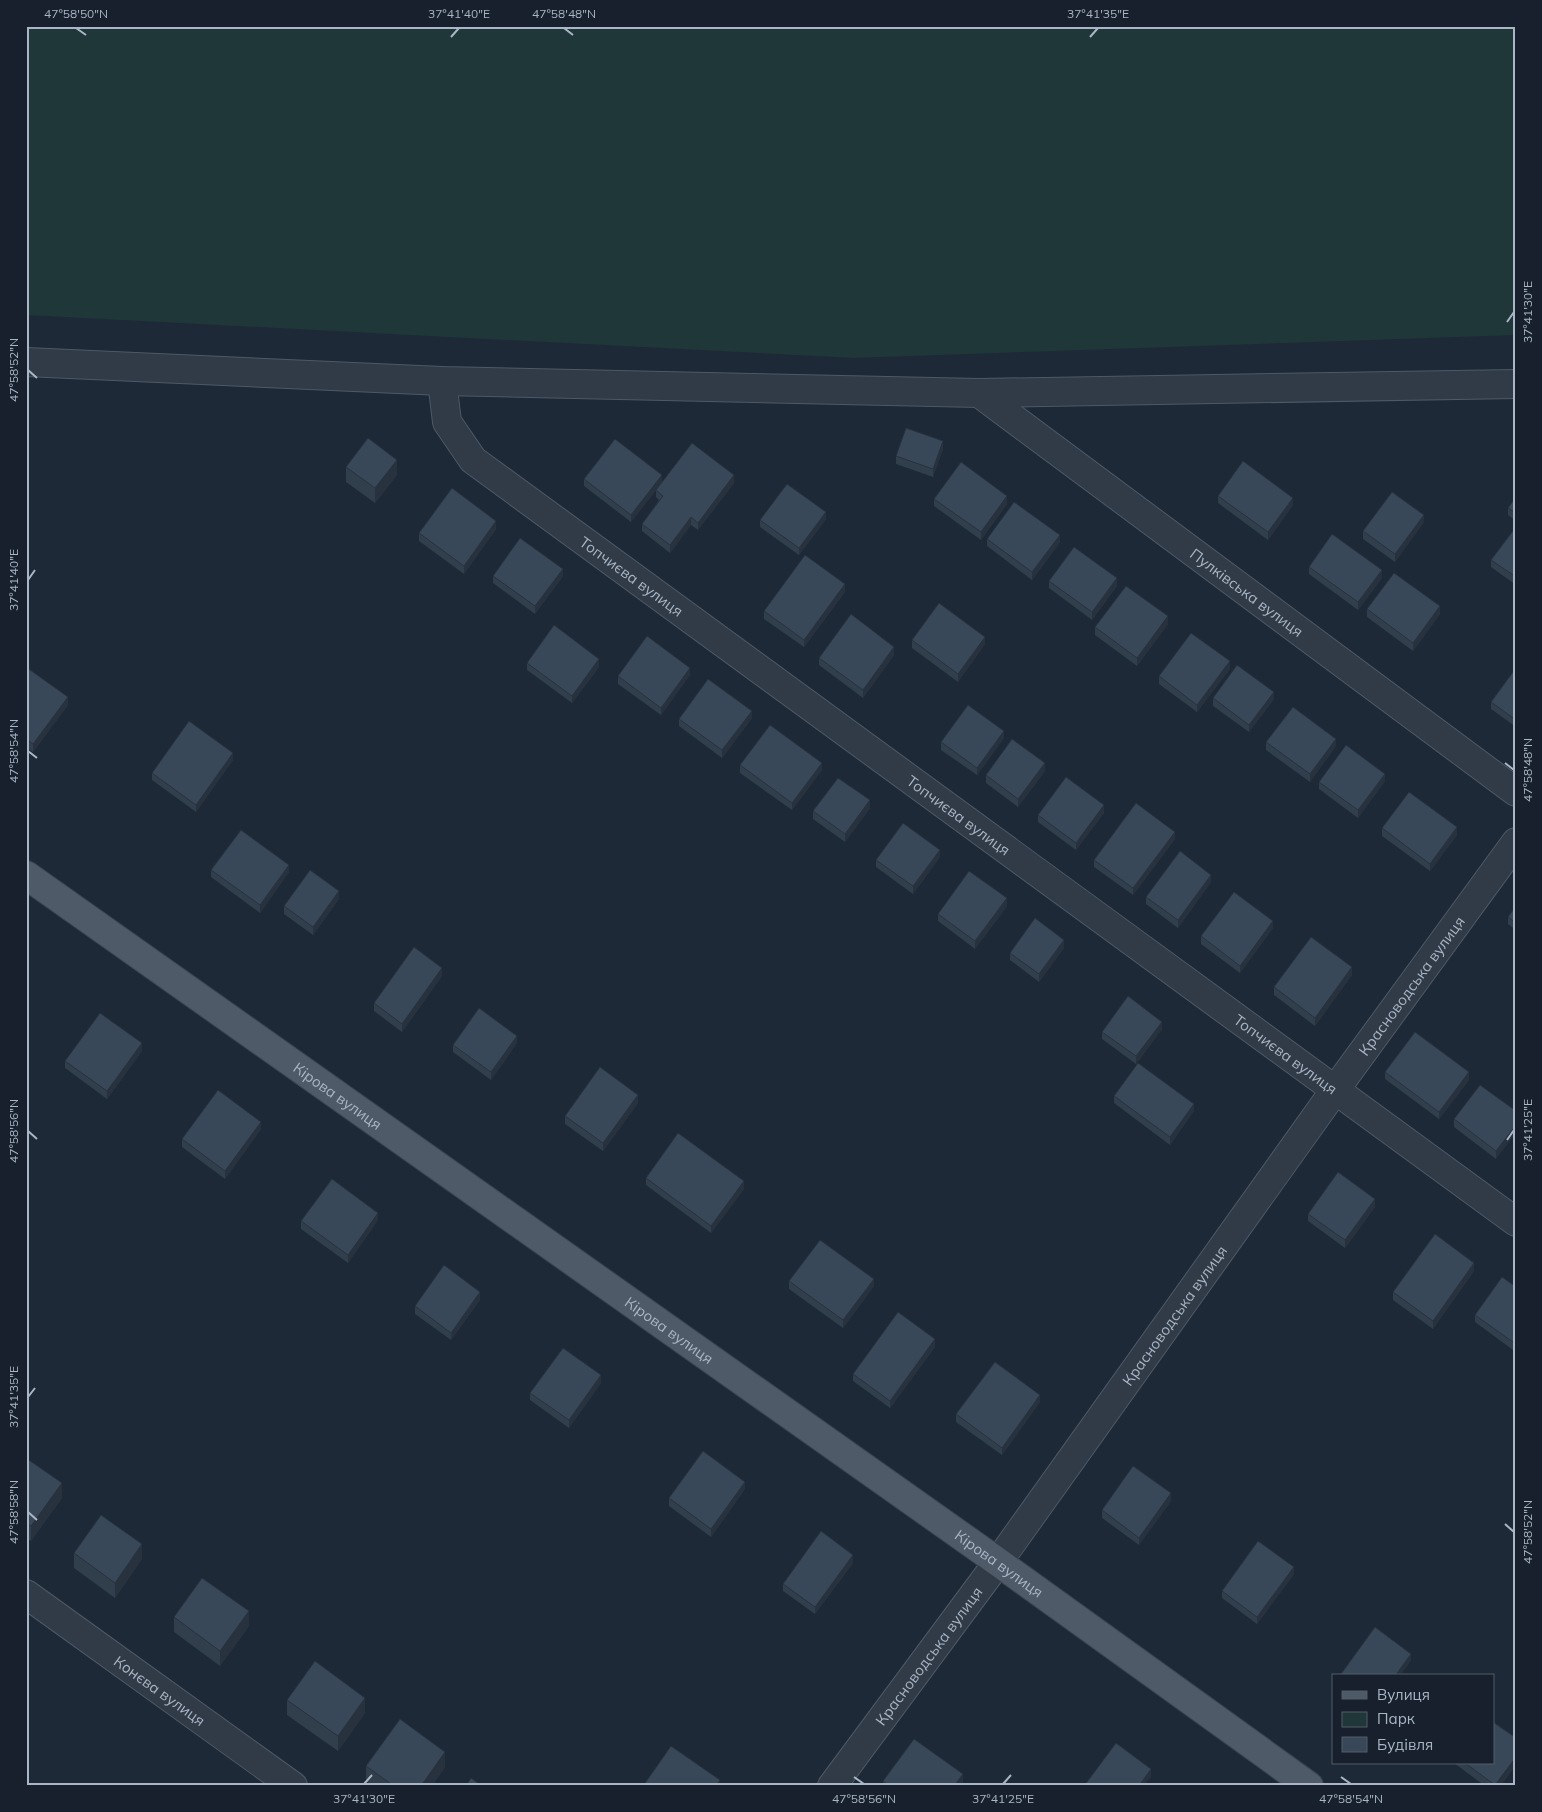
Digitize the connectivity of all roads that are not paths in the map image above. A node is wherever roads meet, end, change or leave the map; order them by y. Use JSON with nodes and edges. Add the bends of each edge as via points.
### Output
{"nodes":[{"id":1,"x":26,"y":362,"type":"edge"},
{"id":2,"x":442,"y":380,"type":"junction"},
{"id":3,"x":1513,"y":387,"type":"edge"},
{"id":4,"x":979,"y":393,"type":"junction"},
{"id":5,"x":1516,"y":792,"type":"edge"},
{"id":6,"x":1516,"y":842,"type":"edge"},
{"id":7,"x":26,"y":875,"type":"edge"},
{"id":8,"x":1335,"y":1090,"type":"junction"},
{"id":9,"x":1516,"y":1222,"type":"edge"},
{"id":10,"x":998,"y":1562,"type":"junction"},
{"id":11,"x":26,"y":1594,"type":"edge"},
{"id":12,"x":293,"y":1786,"type":"edge"},
{"id":13,"x":832,"y":1786,"type":"edge"},
{"id":14,"x":1309,"y":1786,"type":"edge"}],
"edges":[{"from":1,"to":2,"type":"street"},
{"from":2,"to":4,"type":"street"},
{"from":2,"to":8,"type":"street","name":"Топчиєва вулиця","via":[[447,422],[473,460]]},
{"from":3,"to":4,"type":"street"},
{"from":4,"to":5,"type":"street","name":"Пулківська вулиця"},
{"from":6,"to":8,"type":"street","name":"Красноводська вулиця"},
{"from":7,"to":10,"type":"main road","name":"Кірова вулиця"},
{"from":8,"to":9,"type":"street","name":"Топчиєва вулиця"},
{"from":8,"to":10,"type":"street","name":"Красноводська вулиця"},
{"from":10,"to":13,"type":"street","name":"Красноводська вулиця"},
{"from":10,"to":14,"type":"main road","name":"Кірова вулиця"},
{"from":11,"to":12,"type":"street","name":"Конєва вулиця"}]}
